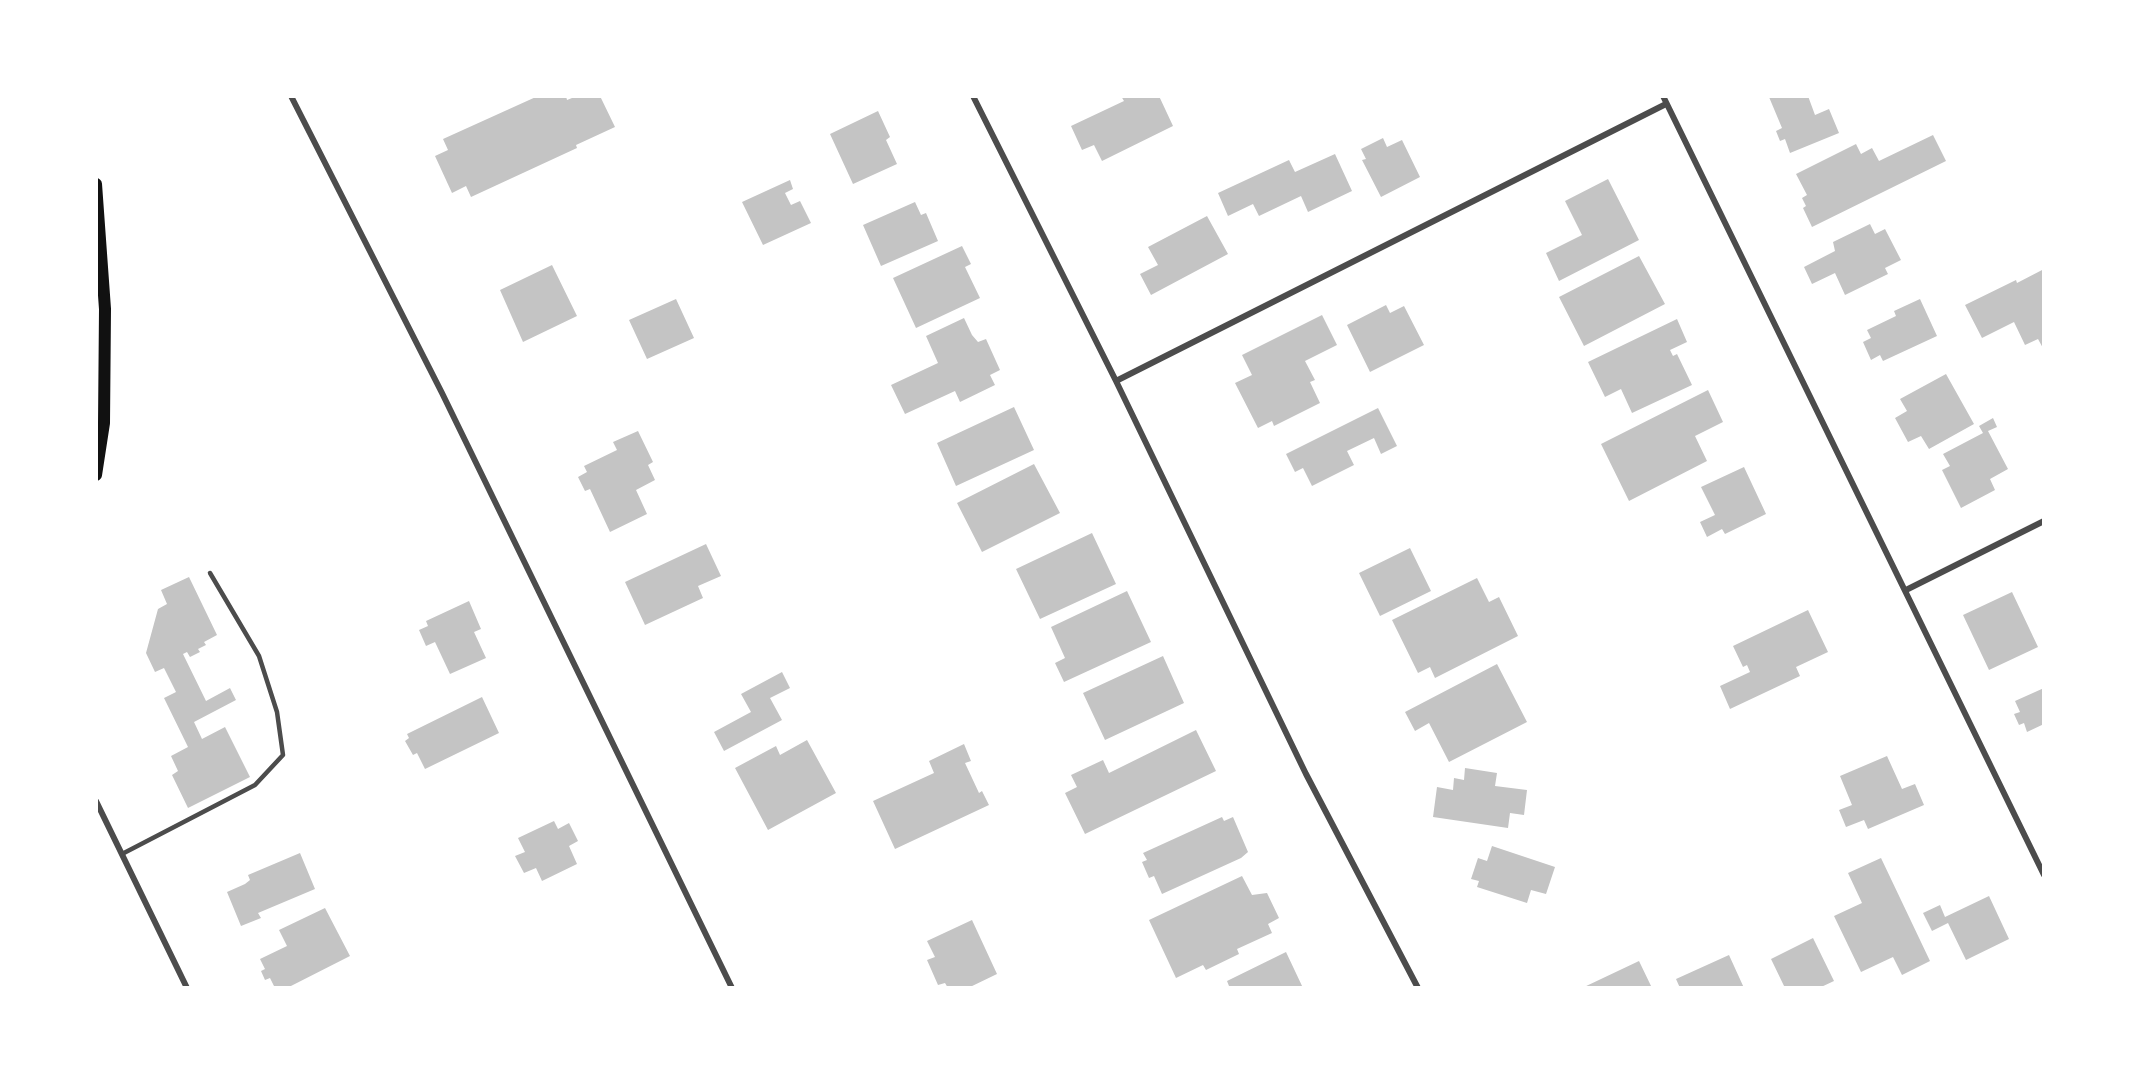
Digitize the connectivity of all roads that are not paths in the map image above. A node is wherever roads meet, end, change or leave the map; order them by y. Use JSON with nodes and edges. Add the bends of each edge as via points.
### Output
{"nodes":[{"id":1,"x":291,"y":96,"type":"edge"},
{"id":2,"x":974,"y":96,"type":"edge"},
{"id":3,"x":1663,"y":96,"type":"edge"},
{"id":4,"x":1666,"y":104,"type":"junction"},
{"id":5,"x":96,"y":184,"type":"edge"},
{"id":6,"x":1116,"y":381,"type":"junction"},
{"id":7,"x":96,"y":475,"type":"edge"},
{"id":8,"x":2044,"y":521,"type":"edge"},
{"id":9,"x":210,"y":573,"type":"dead end"},
{"id":10,"x":1906,"y":590,"type":"junction"},
{"id":11,"x":96,"y":801,"type":"edge"},
{"id":12,"x":122,"y":854,"type":"junction"},
{"id":13,"x":2044,"y":875,"type":"edge"},
{"id":14,"x":187,"y":988,"type":"edge"},
{"id":15,"x":731,"y":988,"type":"edge"},
{"id":16,"x":1418,"y":988,"type":"edge"}],
"edges":[{"from":1,"to":15,"type":"street","via":[[442,393]]},
{"from":2,"to":6,"type":"street"},
{"from":3,"to":4,"type":"street"},
{"from":4,"to":6,"type":"street"},
{"from":4,"to":10,"type":"street"},
{"from":5,"to":7,"type":"main road","via":[[105,309],[104,423]]},
{"from":6,"to":16,"type":"street","via":[[1306,774]]},
{"from":8,"to":10,"type":"street"},
{"from":9,"to":12,"type":"lane","via":[[259,656],[277,712],[283,755],[255,785]]},
{"from":10,"to":13,"type":"street"},
{"from":11,"to":12,"type":"street"},
{"from":12,"to":14,"type":"street"}]}
